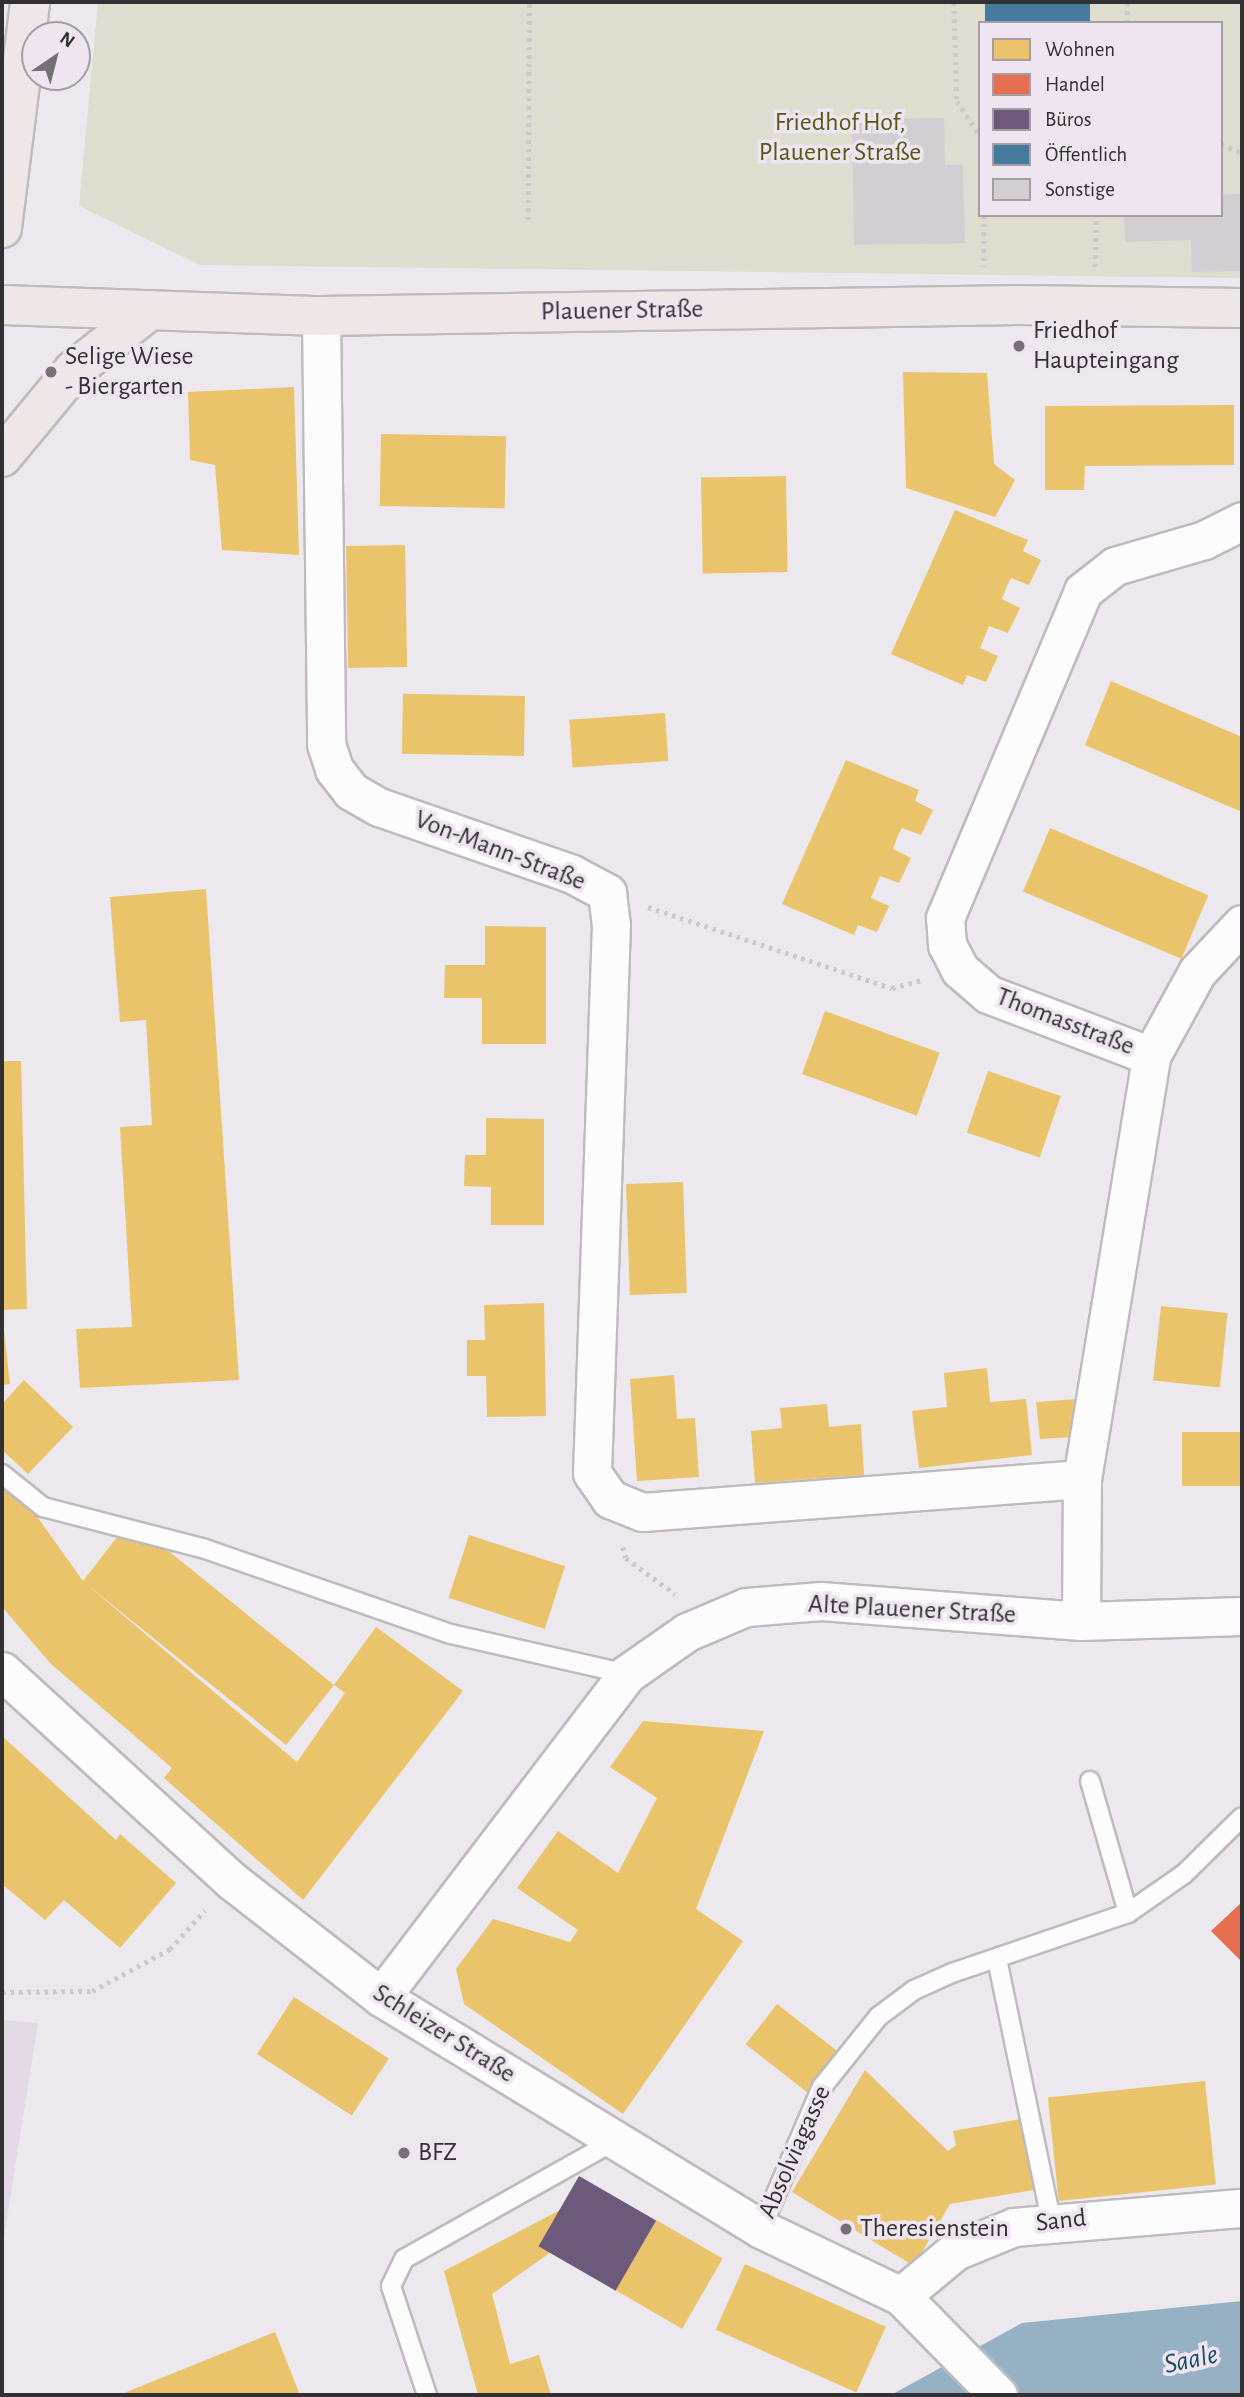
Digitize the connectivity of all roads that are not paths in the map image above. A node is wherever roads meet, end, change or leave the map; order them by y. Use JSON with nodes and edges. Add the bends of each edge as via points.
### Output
{"nodes":[{"id":1,"x":30,"y":2,"type":"edge"},
{"id":2,"x":2,"y":228,"type":"edge"},
{"id":3,"x":2,"y":305,"type":"edge"},
{"id":4,"x":1242,"y":307,"type":"edge"},
{"id":5,"x":150,"y":310,"type":"junction"},
{"id":6,"x":321,"y":316,"type":"junction"},
{"id":7,"x":2,"y":457,"type":"edge"},
{"id":8,"x":1242,"y":521,"type":"edge"},
{"id":9,"x":1242,"y":924,"type":"edge"},
{"id":10,"x":1151,"y":1056,"type":"junction"},
{"id":11,"x":2,"y":1474,"type":"edge"},
{"id":12,"x":1082,"y":1479,"type":"junction"},
{"id":13,"x":1242,"y":1616,"type":"edge"},
{"id":14,"x":1081,"y":1621,"type":"junction"},
{"id":15,"x":2,"y":1671,"type":"edge"},
{"id":16,"x":627,"y":1674,"type":"junction"},
{"id":17,"x":1090,"y":1781,"type":"dead end"},
{"id":18,"x":1242,"y":1817,"type":"edge"},
{"id":19,"x":1128,"y":1913,"type":"junction"},
{"id":20,"x":997,"y":1959,"type":"junction"},
{"id":21,"x":382,"y":1997,"type":"junction"},
{"id":22,"x":616,"y":2140,"type":"junction"},
{"id":23,"x":1242,"y":2208,"type":"edge"},
{"id":24,"x":1051,"y":2220,"type":"junction"},
{"id":25,"x":761,"y":2229,"type":"junction"},
{"id":26,"x":901,"y":2296,"type":"junction"},
{"id":27,"x":427,"y":2395,"type":"edge"},
{"id":28,"x":998,"y":2395,"type":"edge"}],
"edges":[{"from":1,"to":2,"type":"main road"},
{"from":3,"to":5,"type":"main road","name":"Plauener Straße"},
{"from":4,"to":6,"type":"main road","name":"Plauener Straße","via":[[985,305]]},
{"from":5,"to":6,"type":"main road","name":"Plauener Straße"},
{"from":5,"to":7,"type":"main road","via":[[74,370]]},
{"from":6,"to":12,"type":"street","name":"Von-Mann-Straße","via":[[326,744],[334,769],[351,791],[379,807],[572,874],[607,893],[611,937],[592,1473],[610,1499],[643,1511]]},
{"from":8,"to":10,"type":"street","name":"Thomasstraße","via":[[1204,540],[1115,566],[1083,591],[951,890],[947,945],[960,971],[988,994],[1025,1012]]},
{"from":9,"to":10,"type":"street","via":[[1197,972]]},
{"from":10,"to":12,"type":"street","name":"Thomasstraße"},
{"from":11,"to":16,"type":"lane","via":[[43,1507],[205,1549],[451,1634]]},
{"from":12,"to":14,"type":"street","name":"Thomasstraße"},
{"from":13,"to":14,"type":"street","name":"Alte Plauener Straße"},
{"from":14,"to":16,"type":"street","name":"Alte Plauener Straße","via":[[821,1601],[746,1607],[712,1621]]},
{"from":15,"to":21,"type":"street","name":"Schleizer Straße","via":[[232,1881]]},
{"from":16,"to":21,"type":"street","name":"Alte Plauener Straße"},
{"from":17,"to":19,"type":"lane"},
{"from":18,"to":19,"type":"lane","name":"Absolviagasse","via":[[1184,1874]]},
{"from":19,"to":20,"type":"lane","name":"Absolviagasse"},
{"from":20,"to":24,"type":"lane"},
{"from":20,"to":25,"type":"lane","name":"Absolviagasse","via":[[914,1990],[878,2017],[821,2087]]},
{"from":21,"to":22,"type":"street","name":"Schleizer Straße"},
{"from":22,"to":25,"type":"street","name":"Schleizer Straße"},
{"from":22,"to":27,"type":"lane","via":[[404,2259],[391,2286]]},
{"from":23,"to":24,"type":"street","name":"Sand"},
{"from":24,"to":26,"type":"street","name":"Sand","via":[[955,2251]]},
{"from":25,"to":26,"type":"street","name":"Schleizer Straße"},
{"from":26,"to":28,"type":"street","name":"Schleizer Straße"}]}
